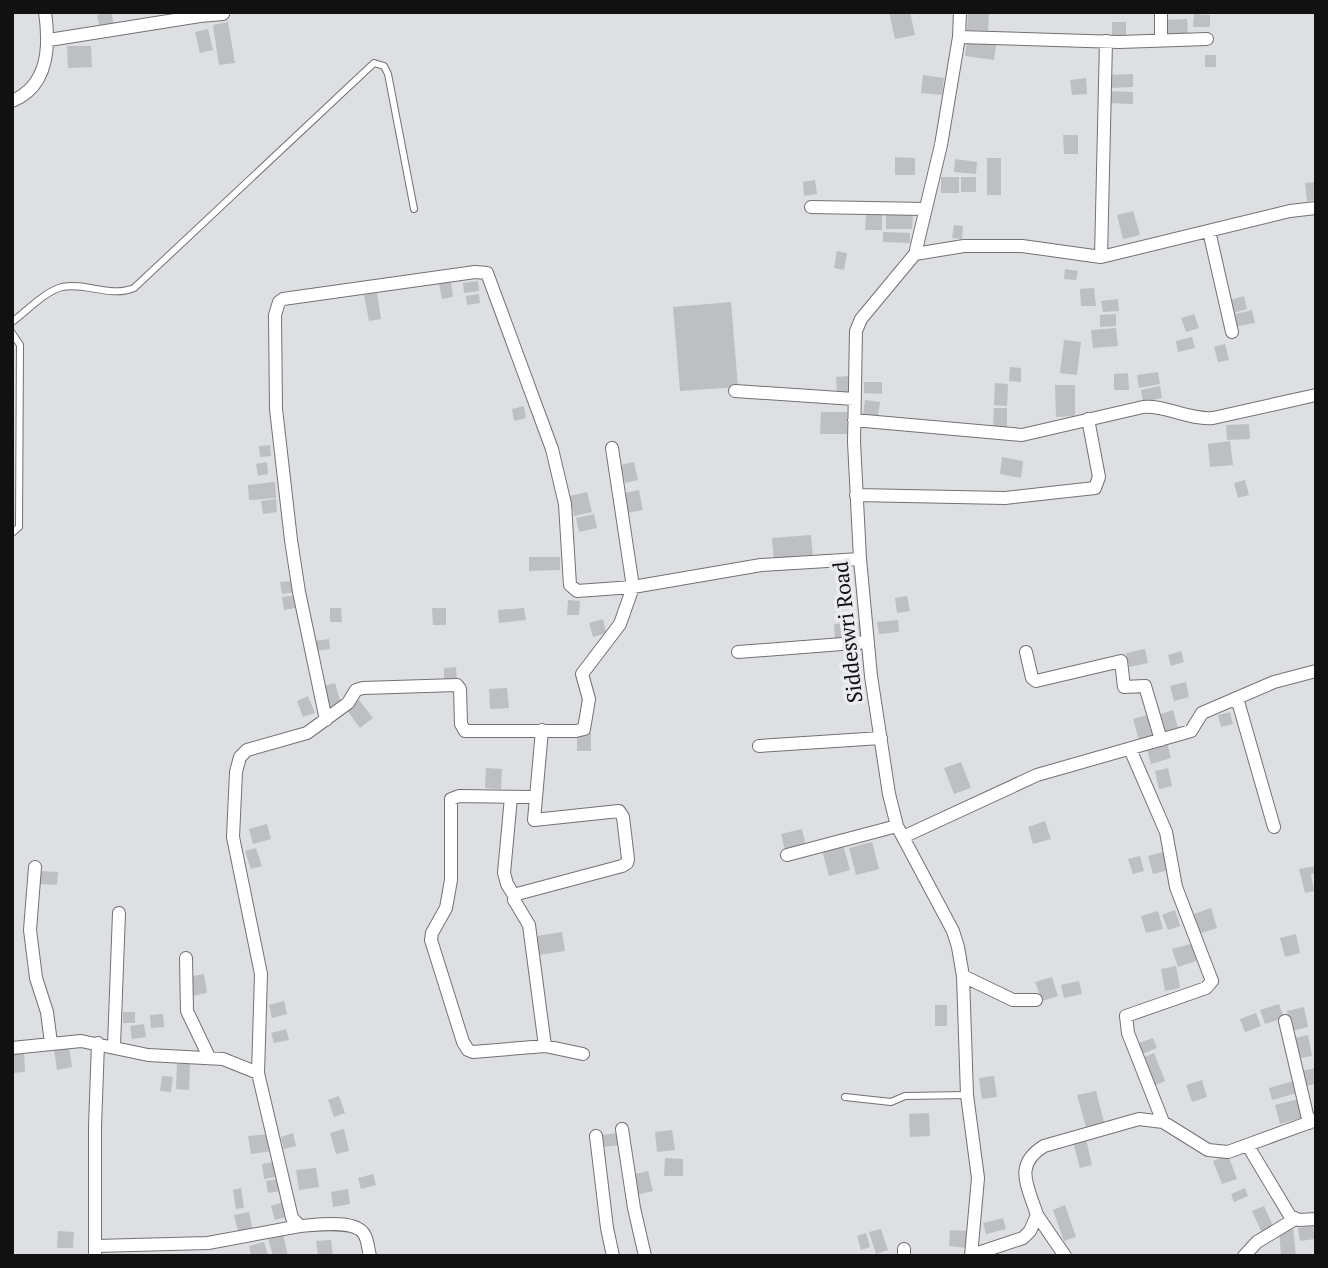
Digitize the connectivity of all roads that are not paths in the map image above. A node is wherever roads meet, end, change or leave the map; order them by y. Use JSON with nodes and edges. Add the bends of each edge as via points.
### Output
{"nodes":[{"id":1,"x":45,"y":12,"type":"edge"},
{"id":2,"x":960,"y":12,"type":"edge"},
{"id":3,"x":1161,"y":12,"type":"edge"},
{"id":4,"x":200,"y":14,"type":"edge"},
{"id":5,"x":223,"y":14,"type":"edge"},
{"id":6,"x":959,"y":37,"type":"junction"},
{"id":7,"x":1207,"y":39,"type":"dead end"},
{"id":8,"x":49,"y":40,"type":"junction"},
{"id":9,"x":1161,"y":40,"type":"junction"},
{"id":10,"x":1106,"y":41,"type":"junction"},
{"id":11,"x":12,"y":101,"type":"edge"},
{"id":12,"x":811,"y":207,"type":"dead end"},
{"id":13,"x":1316,"y":208,"type":"edge"},
{"id":14,"x":414,"y":209,"type":"dead end"},
{"id":15,"x":925,"y":209,"type":"junction"},
{"id":16,"x":1209,"y":231,"type":"junction"},
{"id":17,"x":915,"y":254,"type":"junction"},
{"id":18,"x":1101,"y":257,"type":"junction"},
{"id":19,"x":12,"y":322,"type":"edge"},
{"id":20,"x":1232,"y":332,"type":"dead end"},
{"id":21,"x":12,"y":333,"type":"edge"},
{"id":22,"x":735,"y":391,"type":"dead end"},
{"id":23,"x":1316,"y":394,"type":"edge"},
{"id":24,"x":854,"y":399,"type":"junction"},
{"id":25,"x":1088,"y":419,"type":"junction"},
{"id":26,"x":854,"y":420,"type":"junction"},
{"id":27,"x":612,"y":448,"type":"dead end"},
{"id":28,"x":856,"y":495,"type":"junction"},
{"id":29,"x":12,"y":533,"type":"edge"},
{"id":30,"x":860,"y":559,"type":"junction"},
{"id":31,"x":634,"y":587,"type":"junction"},
{"id":32,"x":867,"y":642,"type":"junction"},
{"id":33,"x":738,"y":652,"type":"dead end"},
{"id":34,"x":1026,"y":652,"type":"dead end"},
{"id":35,"x":1316,"y":671,"type":"edge"},
{"id":36,"x":1237,"y":698,"type":"junction"},
{"id":37,"x":326,"y":720,"type":"junction"},
{"id":38,"x":541,"y":730,"type":"junction"},
{"id":39,"x":881,"y":738,"type":"junction"},
{"id":40,"x":1161,"y":740,"type":"junction"},
{"id":41,"x":759,"y":746,"type":"dead end"},
{"id":42,"x":1130,"y":749,"type":"junction"},
{"id":43,"x":511,"y":797,"type":"junction"},
{"id":44,"x":535,"y":797,"type":"junction"},
{"id":45,"x":1274,"y":827,"type":"dead end"},
{"id":46,"x":900,"y":832,"type":"junction"},
{"id":47,"x":787,"y":855,"type":"dead end"},
{"id":48,"x":35,"y":867,"type":"dead end"},
{"id":49,"x":515,"y":897,"type":"junction"},
{"id":50,"x":119,"y":913,"type":"dead end"},
{"id":51,"x":186,"y":958,"type":"dead end"},
{"id":52,"x":963,"y":976,"type":"junction"},
{"id":53,"x":1036,"y":1000,"type":"dead end"},
{"id":54,"x":1285,"y":1021,"type":"dead end"},
{"id":55,"x":51,"y":1043,"type":"junction"},
{"id":56,"x":98,"y":1043,"type":"junction"},
{"id":57,"x":114,"y":1046,"type":"junction"},
{"id":58,"x":545,"y":1046,"type":"junction"},
{"id":59,"x":12,"y":1048,"type":"edge"},
{"id":60,"x":583,"y":1054,"type":"dead end"},
{"id":61,"x":209,"y":1057,"type":"junction"},
{"id":62,"x":258,"y":1073,"type":"junction"},
{"id":63,"x":967,"y":1095,"type":"junction"},
{"id":64,"x":845,"y":1097,"type":"dead end"},
{"id":65,"x":1312,"y":1121,"type":"edge"},
{"id":66,"x":1163,"y":1122,"type":"junction"},
{"id":67,"x":622,"y":1129,"type":"dead end"},
{"id":68,"x":596,"y":1136,"type":"dead end"},
{"id":69,"x":1248,"y":1146,"type":"junction"},
{"id":70,"x":1037,"y":1215,"type":"junction"},
{"id":71,"x":1295,"y":1219,"type":"junction"},
{"id":72,"x":1316,"y":1219,"type":"edge"},
{"id":73,"x":300,"y":1226,"type":"junction"},
{"id":74,"x":95,"y":1251,"type":"edge"},
{"id":75,"x":972,"y":1255,"type":"edge"},
{"id":76,"x":370,"y":1256,"type":"edge"},
{"id":77,"x":613,"y":1256,"type":"edge"},
{"id":78,"x":645,"y":1256,"type":"edge"},
{"id":79,"x":1065,"y":1256,"type":"edge"},
{"id":80,"x":1244,"y":1256,"type":"edge"}],
"edges":[{"from":1,"to":8,"type":"street"},
{"from":2,"to":6,"type":"street","name":"Siddeswri Road"},
{"from":3,"to":9,"type":"street"},
{"from":4,"to":5,"type":"street"},
{"from":4,"to":8,"type":"street"},
{"from":6,"to":10,"type":"street"},
{"from":6,"to":15,"type":"street","name":"Siddeswri Road"},
{"from":7,"to":9,"type":"street"},
{"from":8,"to":11,"type":"street","via":[[40,76]]},
{"from":9,"to":10,"type":"street"},
{"from":10,"to":18,"type":"street"},
{"from":12,"to":15,"type":"street"},
{"from":13,"to":16,"type":"street"},
{"from":14,"to":19,"type":"lane","via":[[388,74],[384,66],[374,63],[134,288],[117,292],[59,288]]},
{"from":15,"to":17,"type":"street","name":"Siddeswri Road"},
{"from":16,"to":18,"type":"street"},
{"from":16,"to":20,"type":"street"},
{"from":17,"to":18,"type":"street","via":[[964,246],[1022,246]]},
{"from":17,"to":24,"type":"street","name":"Siddeswri Road","via":[[858,325]]},
{"from":21,"to":29,"type":"lane","via":[[20,345],[19,527]]},
{"from":22,"to":24,"type":"street"},
{"from":23,"to":25,"type":"street","via":[[1213,418],[1149,407]]},
{"from":24,"to":26,"type":"street","name":"Siddeswri Road"},
{"from":25,"to":26,"type":"street","via":[[1022,435]]},
{"from":25,"to":28,"type":"street","via":[[1099,477],[1095,488],[1005,498]]},
{"from":26,"to":28,"type":"street","name":"Siddeswri Road"},
{"from":27,"to":31,"type":"street"},
{"from":28,"to":30,"type":"street","name":"Siddeswri Road"},
{"from":30,"to":31,"type":"street","via":[[761,565]]},
{"from":30,"to":32,"type":"street","name":"Siddeswri Road"},
{"from":31,"to":37,"type":"street","via":[[577,591],[570,585],[565,504],[552,449],[487,274],[283,299],[275,315],[276,409],[297,579]]},
{"from":31,"to":38,"type":"street","via":[[620,624],[582,674],[589,699],[584,729]]},
{"from":32,"to":33,"type":"street"},
{"from":32,"to":39,"type":"street","name":"Siddeswri Road"},
{"from":34,"to":40,"type":"street","via":[[1036,681],[1121,660],[1124,687],[1145,686]]},
{"from":35,"to":36,"type":"street"},
{"from":36,"to":40,"type":"street","via":[[1202,713],[1191,731]]},
{"from":36,"to":45,"type":"street"},
{"from":37,"to":38,"type":"street","via":[[359,689],[453,685],[460,689],[463,730]]},
{"from":37,"to":62,"type":"street","via":[[300,736],[247,750],[236,772],[233,837],[261,974]]},
{"from":38,"to":44,"type":"street"},
{"from":39,"to":41,"type":"street"},
{"from":39,"to":46,"type":"street","name":"Siddeswri Road","via":[[888,794]]},
{"from":40,"to":42,"type":"street"},
{"from":42,"to":46,"type":"street","via":[[1037,775]]},
{"from":42,"to":66,"type":"street","via":[[1166,832],[1178,894],[1212,981],[1206,988],[1126,1016],[1128,1034]]},
{"from":43,"to":44,"type":"street"},
{"from":43,"to":49,"type":"street","via":[[504,873]]},
{"from":43,"to":58,"type":"street","via":[[451,799],[452,880],[446,908],[431,940],[468,1050]]},
{"from":44,"to":49,"type":"street","via":[[536,822],[619,811],[628,859],[622,866]]},
{"from":46,"to":47,"type":"street"},
{"from":46,"to":52,"type":"street","name":"Siddeswri Road","via":[[953,931]]},
{"from":48,"to":55,"type":"street","via":[[29,925]]},
{"from":49,"to":58,"type":"street","via":[[528,925]]},
{"from":50,"to":57,"type":"street"},
{"from":51,"to":61,"type":"street","via":[[187,1011]]},
{"from":52,"to":53,"type":"street","via":[[1013,1000]]},
{"from":52,"to":63,"type":"street","name":"Siddeswri Road"},
{"from":54,"to":65,"type":"street"},
{"from":55,"to":56,"type":"street"},
{"from":55,"to":59,"type":"street"},
{"from":56,"to":57,"type":"street"},
{"from":56,"to":74,"type":"street"},
{"from":57,"to":61,"type":"street","via":[[148,1055]]},
{"from":58,"to":60,"type":"street"},
{"from":61,"to":62,"type":"street"},
{"from":62,"to":73,"type":"street","via":[[289,1212]]},
{"from":63,"to":64,"type":"lane","via":[[905,1096],[891,1102]]},
{"from":63,"to":75,"type":"street","name":"Siddeswri Road","via":[[978,1178]]},
{"from":65,"to":69,"type":"street"},
{"from":66,"to":69,"type":"street","via":[[1208,1150],[1228,1152]]},
{"from":66,"to":70,"type":"street","via":[[1127,1121],[1032,1153],[1025,1178]]},
{"from":67,"to":78,"type":"street"},
{"from":68,"to":77,"type":"street"},
{"from":69,"to":71,"type":"street"},
{"from":70,"to":75,"type":"street","via":[[1023,1238]]},
{"from":70,"to":79,"type":"street"},
{"from":71,"to":72,"type":"street"},
{"from":71,"to":80,"type":"street","via":[[1261,1239]]},
{"from":73,"to":74,"type":"street","via":[[208,1243]]},
{"from":73,"to":76,"type":"street","via":[[345,1224],[359,1228]]}]}
